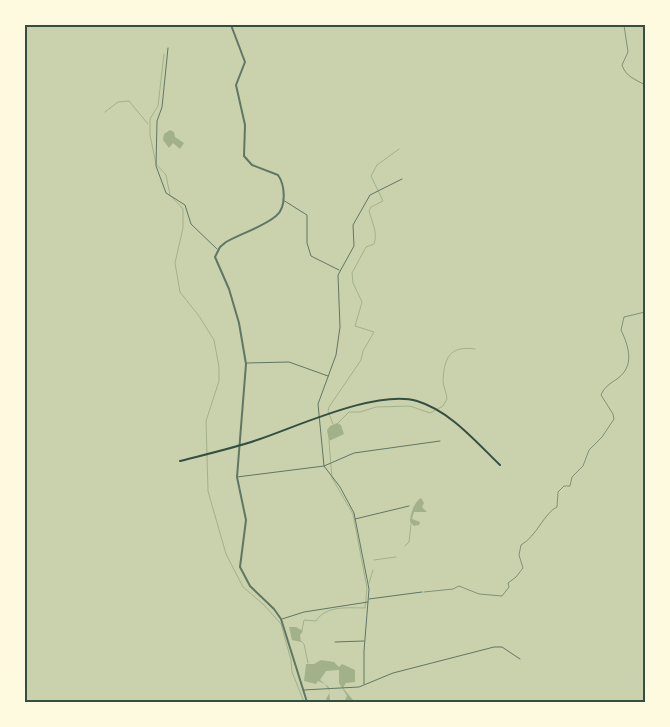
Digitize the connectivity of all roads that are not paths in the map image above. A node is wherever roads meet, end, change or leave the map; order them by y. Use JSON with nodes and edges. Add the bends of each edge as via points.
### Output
{"nodes":[{"id":1,"x":231,"y":25,"type":"edge"},
{"id":2,"x":168,"y":48,"type":"dead end"},
{"id":3,"x":402,"y":179,"type":"dead end"},
{"id":4,"x":283,"y":200,"type":"junction"},
{"id":5,"x":218,"y":249,"type":"junction"},
{"id":6,"x":340,"y":270,"type":"junction"},
{"id":7,"x":246,"y":364,"type":"junction"},
{"id":8,"x":328,"y":377,"type":"junction"},
{"id":9,"x":319,"y":418,"type":"junction"},
{"id":10,"x":440,"y":441,"type":"dead end"},
{"id":11,"x":239,"y":446,"type":"junction"},
{"id":12,"x":180,"y":461,"type":"dead end"},
{"id":13,"x":500,"y":465,"type":"dead end"},
{"id":14,"x":324,"y":466,"type":"junction"},
{"id":15,"x":237,"y":477,"type":"junction"},
{"id":16,"x":409,"y":506,"type":"dead end"},
{"id":17,"x":355,"y":519,"type":"junction"},
{"id":18,"x":422,"y":592,"type":"road end"},
{"id":19,"x":368,"y":601,"type":"junction"},
{"id":20,"x":281,"y":619,"type":"junction"},
{"id":21,"x":365,"y":641,"type":"junction"},
{"id":22,"x":335,"y":642,"type":"dead end"},
{"id":23,"x":520,"y":659,"type":"dead end"},
{"id":24,"x":364,"y":684,"type":"junction"},
{"id":25,"x":302,"y":690,"type":"junction"},
{"id":26,"x":307,"y":702,"type":"edge"}],
"edges":[{"from":1,"to":4,"type":"street","via":[[244,62],[236,85],[245,125],[244,156],[252,165],[278,175]]},
{"from":2,"to":5,"type":"street","via":[[162,107],[157,122],[156,166],[166,193],[185,205],[192,224]]},
{"from":3,"to":6,"type":"street","via":[[368,196],[352,229],[353,249]]},
{"from":4,"to":5,"type":"street","via":[[276,217]]},
{"from":4,"to":6,"type":"street","via":[[306,215],[311,256]]},
{"from":5,"to":7,"type":"street","via":[[215,256],[239,323]]},
{"from":6,"to":8,"type":"street","via":[[340,327],[334,364]]},
{"from":7,"to":8,"type":"street","via":[[289,362]]},
{"from":7,"to":11,"type":"street"},
{"from":8,"to":9,"type":"street","via":[[320,396]]},
{"from":9,"to":11,"type":"main road"},
{"from":9,"to":13,"type":"main road","via":[[350,407],[403,398],[418,401],[438,410]]},
{"from":9,"to":14,"type":"street"},
{"from":10,"to":14,"type":"street","via":[[354,453]]},
{"from":11,"to":12,"type":"main road"},
{"from":11,"to":15,"type":"street"},
{"from":14,"to":15,"type":"street"},
{"from":14,"to":17,"type":"street","via":[[349,502]]},
{"from":15,"to":20,"type":"street","via":[[246,520],[240,567],[250,586]]},
{"from":16,"to":17,"type":"street"},
{"from":17,"to":19,"type":"street","via":[[368,584]]},
{"from":18,"to":19,"type":"street"},
{"from":19,"to":20,"type":"street"},
{"from":19,"to":21,"type":"street"},
{"from":20,"to":25,"type":"street"},
{"from":21,"to":22,"type":"street"},
{"from":21,"to":24,"type":"street"},
{"from":23,"to":24,"type":"street","via":[[502,647],[494,647],[393,673]]},
{"from":24,"to":25,"type":"street","via":[[359,687]]},
{"from":25,"to":26,"type":"street"}]}
